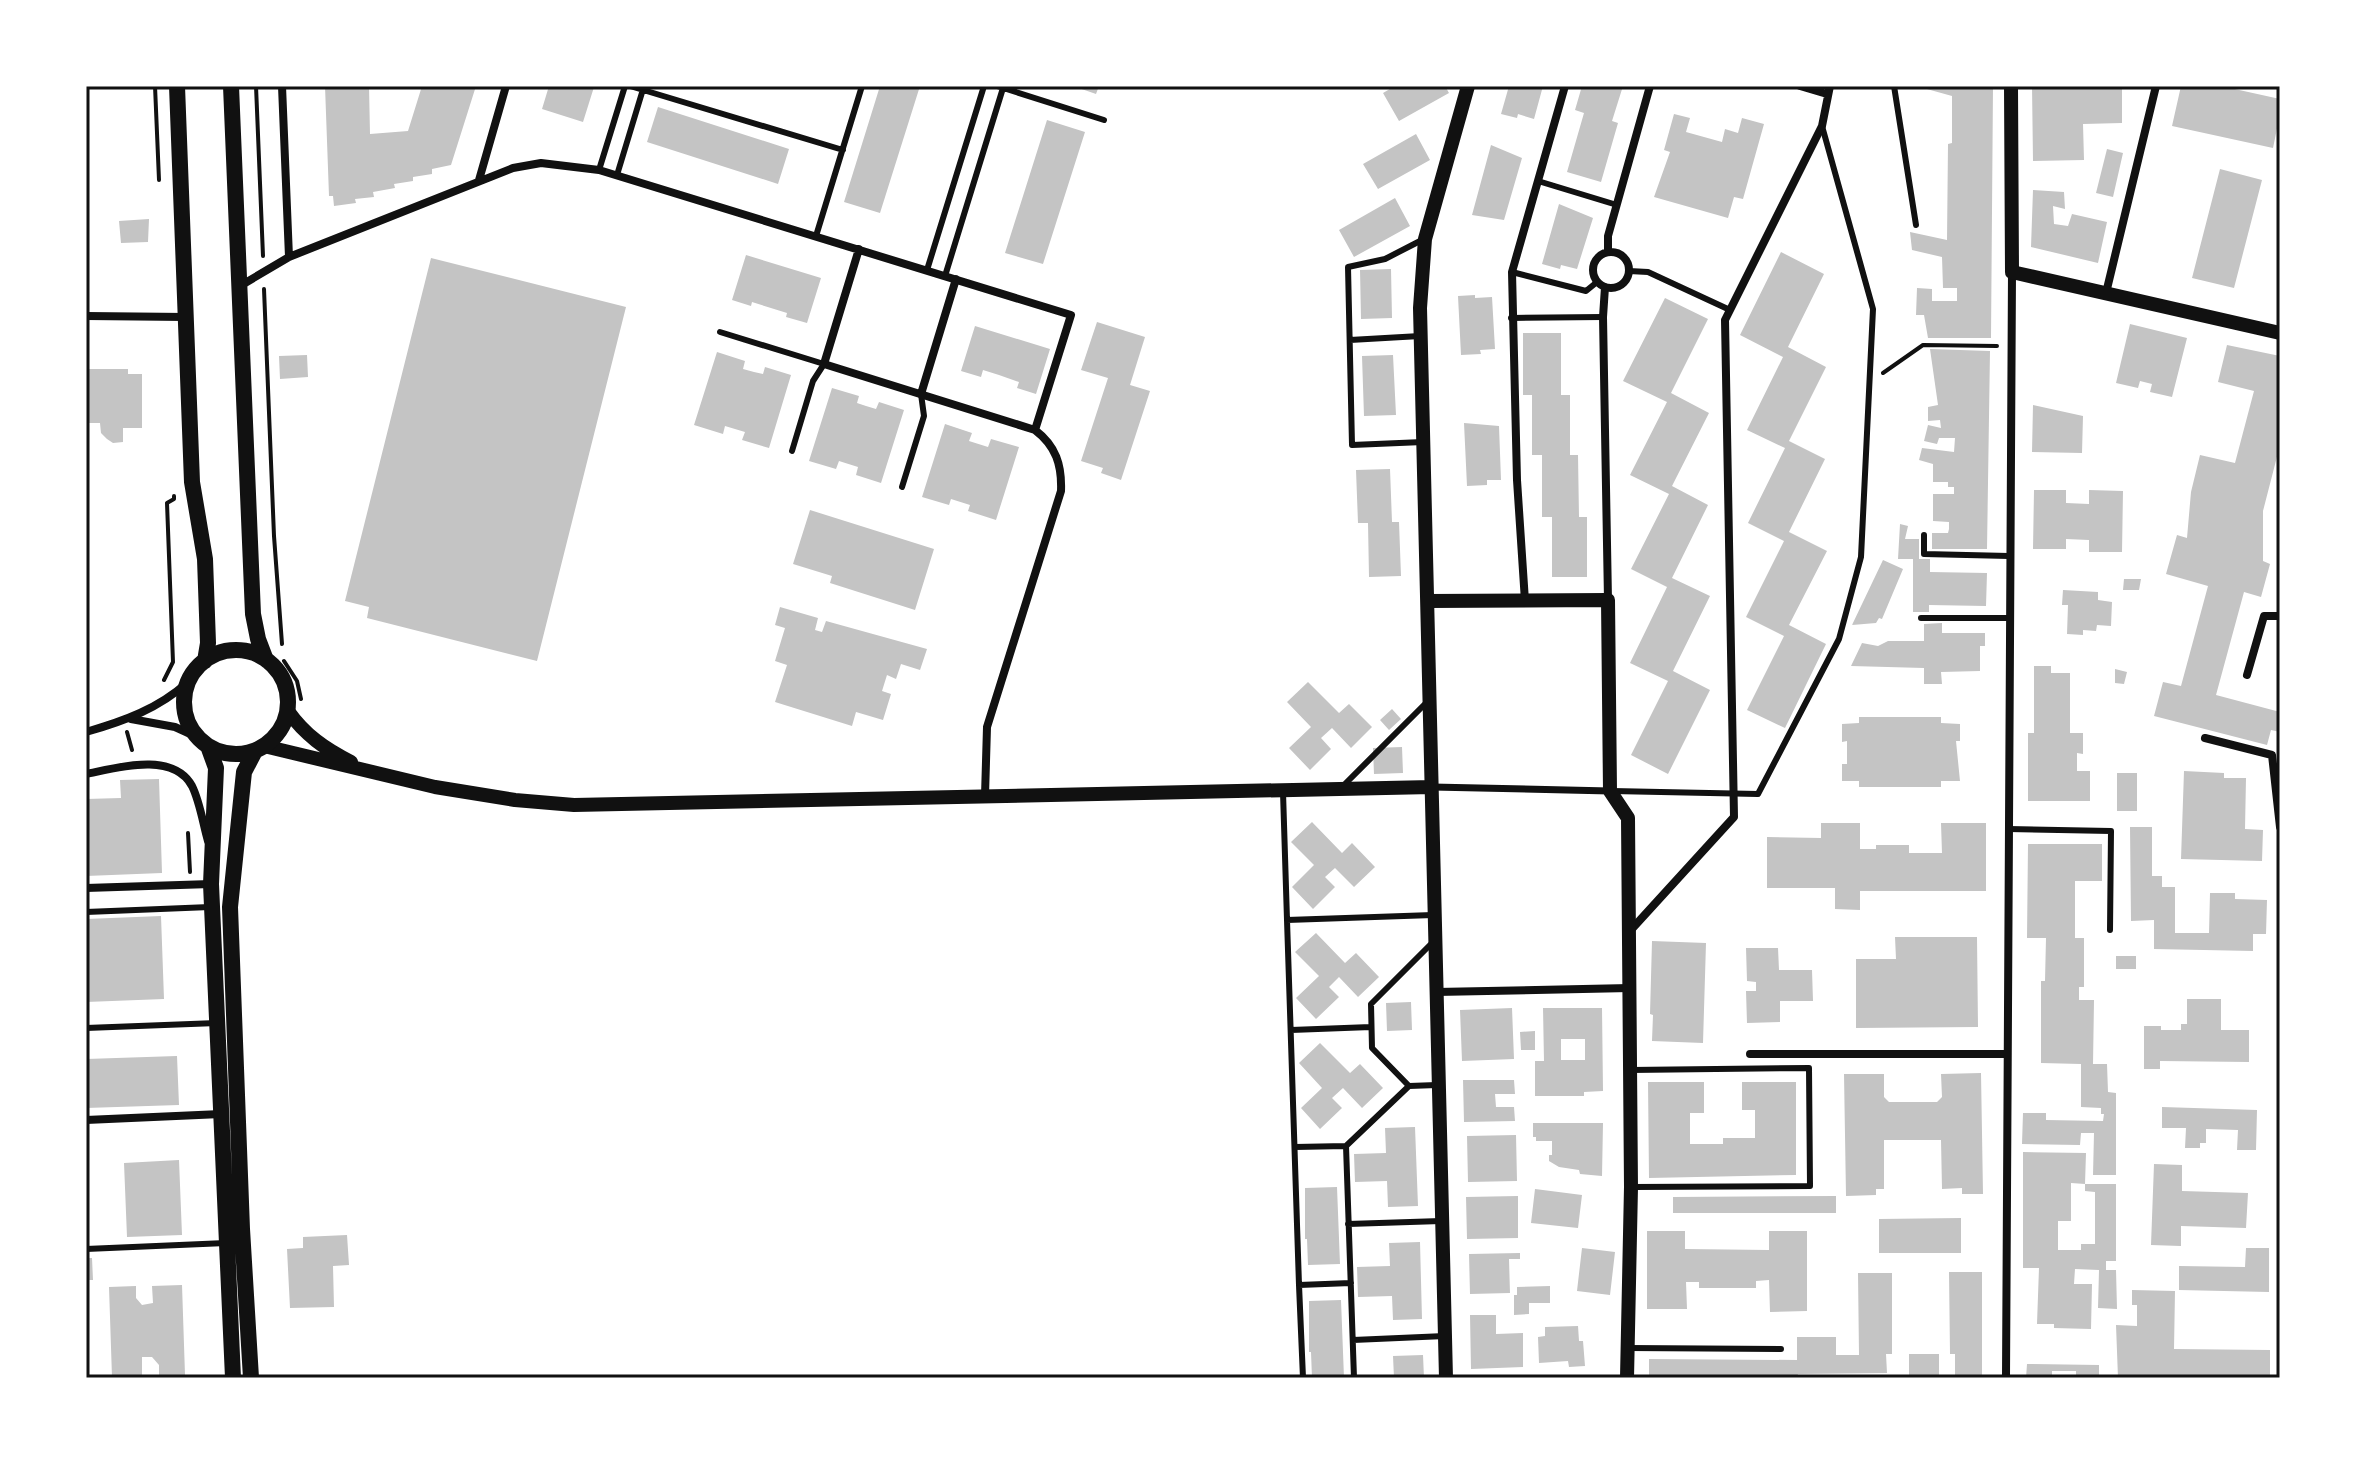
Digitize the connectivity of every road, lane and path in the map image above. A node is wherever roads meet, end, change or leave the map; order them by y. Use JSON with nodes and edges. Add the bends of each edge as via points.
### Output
{"nodes":[{"id":1,"x":177,"y":86,"type":"edge"},
{"id":2,"x":231,"y":86,"type":"edge"},
{"id":3,"x":256,"y":86,"type":"edge"},
{"id":4,"x":282,"y":86,"type":"edge"},
{"id":5,"x":506,"y":86,"type":"edge"},
{"id":6,"x":627,"y":86,"type":"edge"},
{"id":7,"x":862,"y":86,"type":"edge"},
{"id":8,"x":984,"y":86,"type":"edge"},
{"id":9,"x":1468,"y":86,"type":"edge"},
{"id":10,"x":1565,"y":86,"type":"edge"},
{"id":11,"x":1650,"y":86,"type":"edge"},
{"id":12,"x":1800,"y":86,"type":"edge"},
{"id":13,"x":1894,"y":86,"type":"edge"},
{"id":14,"x":2011,"y":86,"type":"edge"},
{"id":15,"x":2156,"y":86,"type":"edge"},
{"id":16,"x":1000,"y":87,"type":"edge"},
{"id":17,"x":643,"y":88,"type":"edge"},
{"id":18,"x":1829,"y":90,"type":"edge"},
{"id":19,"x":1104,"y":120,"type":"dead end"},
{"id":20,"x":1822,"y":126,"type":"junction"},
{"id":21,"x":843,"y":150,"type":"junction"},
{"id":22,"x":599,"y":170,"type":"junction"},
{"id":23,"x":617,"y":175,"type":"junction"},
{"id":24,"x":479,"y":180,"type":"junction"},
{"id":25,"x":1538,"y":181,"type":"junction"},
{"id":26,"x":1617,"y":205,"type":"junction"},
{"id":27,"x":1916,"y":225,"type":"dead end"},
{"id":28,"x":816,"y":236,"type":"junction"},
{"id":29,"x":1425,"y":239,"type":"junction"},
{"id":30,"x":859,"y":249,"type":"junction"},
{"id":31,"x":1608,"y":252,"type":"junction"},
{"id":32,"x":289,"y":257,"type":"junction"},
{"id":33,"x":927,"y":270,"type":"junction"},
{"id":34,"x":1629,"y":271,"type":"junction"},
{"id":35,"x":1512,"y":272,"type":"junction"},
{"id":36,"x":2012,"y":272,"type":"junction"},
{"id":37,"x":263,"y":273,"type":"junction"},
{"id":38,"x":945,"y":276,"type":"junction"},
{"id":39,"x":956,"y":279,"type":"junction"},
{"id":40,"x":1601,"y":284,"type":"junction"},
{"id":41,"x":240,"y":286,"type":"junction"},
{"id":42,"x":2106,"y":293,"type":"junction"},
{"id":43,"x":1730,"y":310,"type":"junction"},
{"id":44,"x":86,"y":316,"type":"edge"},
{"id":45,"x":186,"y":317,"type":"junction"},
{"id":46,"x":1603,"y":317,"type":"junction"},
{"id":47,"x":1511,"y":318,"type":"junction"},
{"id":48,"x":720,"y":332,"type":"dead end"},
{"id":49,"x":2280,"y":333,"type":"edge"},
{"id":50,"x":1420,"y":336,"type":"junction"},
{"id":51,"x":1350,"y":340,"type":"junction"},
{"id":52,"x":2011,"y":347,"type":"junction"},
{"id":53,"x":824,"y":364,"type":"junction"},
{"id":54,"x":1869,"y":383,"type":"junction"},
{"id":55,"x":921,"y":394,"type":"junction"},
{"id":56,"x":1035,"y":430,"type":"junction"},
{"id":57,"x":1423,"y":442,"type":"junction"},
{"id":58,"x":792,"y":451,"type":"dead end"},
{"id":59,"x":902,"y":487,"type":"dead end"},
{"id":60,"x":168,"y":530,"type":"dead end"},
{"id":61,"x":1924,"y":535,"type":"dead end"},
{"id":62,"x":2009,"y":556,"type":"junction"},
{"id":63,"x":1608,"y":600,"type":"junction"},
{"id":64,"x":1428,"y":601,"type":"junction"},
{"id":65,"x":1525,"y":601,"type":"junction"},
{"id":66,"x":2280,"y":616,"type":"edge"},
{"id":67,"x":1921,"y":618,"type":"dead end"},
{"id":68,"x":2009,"y":618,"type":"junction"},
{"id":69,"x":266,"y":660,"type":"junction"},
{"id":70,"x":205,"y":661,"type":"junction"},
{"id":71,"x":2247,"y":675,"type":"dead end"},
{"id":72,"x":164,"y":681,"type":"dead end"},
{"id":73,"x":188,"y":682,"type":"junction"},
{"id":74,"x":1430,"y":699,"type":"junction"},
{"id":75,"x":292,"y":718,"type":"junction"},
{"id":76,"x":130,"y":719,"type":"junction"},
{"id":77,"x":86,"y":732,"type":"edge"},
{"id":78,"x":2205,"y":738,"type":"dead end"},
{"id":79,"x":202,"y":741,"type":"junction"},
{"id":80,"x":260,"y":748,"type":"junction"},
{"id":81,"x":373,"y":773,"type":"junction"},
{"id":82,"x":86,"y":774,"type":"edge"},
{"id":83,"x":1432,"y":787,"type":"junction"},
{"id":84,"x":1339,"y":789,"type":"junction"},
{"id":85,"x":1283,"y":790,"type":"junction"},
{"id":86,"x":1610,"y":791,"type":"junction"},
{"id":87,"x":1734,"y":794,"type":"junction"},
{"id":88,"x":985,"y":796,"type":"junction"},
{"id":89,"x":2280,"y":827,"type":"edge"},
{"id":90,"x":2008,"y":829,"type":"junction"},
{"id":91,"x":213,"y":855,"type":"junction"},
{"id":92,"x":211,"y":884,"type":"junction"},
{"id":93,"x":86,"y":888,"type":"edge"},
{"id":94,"x":213,"y":907,"type":"junction"},
{"id":95,"x":86,"y":912,"type":"edge"},
{"id":96,"x":1433,"y":915,"type":"junction"},
{"id":97,"x":1287,"y":920,"type":"junction"},
{"id":98,"x":2110,"y":930,"type":"dead end"},
{"id":99,"x":1630,"y":931,"type":"junction"},
{"id":100,"x":1434,"y":941,"type":"junction"},
{"id":101,"x":1630,"y":988,"type":"junction"},
{"id":102,"x":1435,"y":992,"type":"junction"},
{"id":103,"x":217,"y":1023,"type":"junction"},
{"id":104,"x":1371,"y":1027,"type":"junction"},
{"id":105,"x":86,"y":1028,"type":"edge"},
{"id":106,"x":1291,"y":1030,"type":"junction"},
{"id":107,"x":1750,"y":1054,"type":"dead end"},
{"id":108,"x":2006,"y":1054,"type":"junction"},
{"id":109,"x":1630,"y":1070,"type":"junction"},
{"id":110,"x":1437,"y":1085,"type":"junction"},
{"id":111,"x":1409,"y":1086,"type":"junction"},
{"id":112,"x":222,"y":1114,"type":"junction"},
{"id":113,"x":86,"y":1120,"type":"edge"},
{"id":114,"x":1346,"y":1146,"type":"junction"},
{"id":115,"x":1295,"y":1147,"type":"junction"},
{"id":116,"x":1631,"y":1187,"type":"junction"},
{"id":117,"x":1441,"y":1221,"type":"junction"},
{"id":118,"x":1348,"y":1224,"type":"junction"},
{"id":119,"x":227,"y":1243,"type":"junction"},
{"id":120,"x":86,"y":1249,"type":"edge"},
{"id":121,"x":1351,"y":1283,"type":"junction"},
{"id":122,"x":1299,"y":1285,"type":"junction"},
{"id":123,"x":1445,"y":1336,"type":"junction"},
{"id":124,"x":1353,"y":1340,"type":"junction"},
{"id":125,"x":1628,"y":1348,"type":"junction"},
{"id":126,"x":1781,"y":1349,"type":"dead end"},
{"id":127,"x":233,"y":1378,"type":"edge"},
{"id":128,"x":251,"y":1378,"type":"edge"},
{"id":129,"x":1303,"y":1378,"type":"edge"},
{"id":130,"x":1354,"y":1378,"type":"edge"},
{"id":131,"x":1446,"y":1378,"type":"edge"},
{"id":132,"x":1627,"y":1378,"type":"edge"},
{"id":133,"x":2006,"y":1378,"type":"edge"}],
"edges":[{"from":1,"to":45,"type":"main road"},
{"from":2,"to":41,"type":"main road"},
{"from":3,"to":37,"type":"path"},
{"from":4,"to":32,"type":"street"},
{"from":5,"to":24,"type":"street"},
{"from":6,"to":17,"type":"lane"},
{"from":6,"to":22,"type":"lane"},
{"from":7,"to":21,"type":"lane"},
{"from":8,"to":33,"type":"lane"},
{"from":9,"to":29,"type":"street"},
{"from":10,"to":25,"type":"street"},
{"from":11,"to":26,"type":"street"},
{"from":12,"to":18,"type":"street"},
{"from":13,"to":27,"type":"lane"},
{"from":14,"to":36,"type":"street"},
{"from":15,"to":42,"type":"street"},
{"from":16,"to":19,"type":"lane"},
{"from":16,"to":38,"type":"lane"},
{"from":17,"to":21,"type":"lane"},
{"from":17,"to":23,"type":"lane"},
{"from":18,"to":20,"type":"street"},
{"from":20,"to":43,"type":"street"},
{"from":20,"to":54,"type":"lane","via":[[1873,309]]},
{"from":21,"to":28,"type":"lane"},
{"from":22,"to":23,"type":"street"},
{"from":22,"to":24,"type":"street","via":[[541,163]]},
{"from":23,"to":28,"type":"street"},
{"from":24,"to":32,"type":"street"},
{"from":25,"to":26,"type":"lane"},
{"from":25,"to":35,"type":"street"},
{"from":26,"to":31,"type":"street"},
{"from":28,"to":30,"type":"street"},
{"from":29,"to":50,"type":"street"},
{"from":29,"to":51,"type":"lane","via":[[1385,259],[1348,267]]},
{"from":30,"to":33,"type":"street"},
{"from":30,"to":53,"type":"street"},
{"from":31,"to":34,"type":"street","via":[[1625,258]]},
{"from":31,"to":40,"type":"street","via":[[1594,264]]},
{"from":32,"to":37,"type":"street"},
{"from":33,"to":38,"type":"street"},
{"from":34,"to":40,"type":"street","via":[[1615,288]]},
{"from":34,"to":43,"type":"lane","via":[[1648,272]]},
{"from":35,"to":40,"type":"lane","via":[[1586,291]]},
{"from":35,"to":47,"type":"street"},
{"from":36,"to":42,"type":"street"},
{"from":36,"to":52,"type":"street"},
{"from":37,"to":41,"type":"street"},
{"from":37,"to":75,"type":"path","via":[[284,661],[293,671],[302,708]]},
{"from":38,"to":39,"type":"street"},
{"from":39,"to":55,"type":"street"},
{"from":39,"to":56,"type":"street","via":[[1071,315]]},
{"from":40,"to":46,"type":"street"},
{"from":41,"to":69,"type":"main road","via":[[253,614]]},
{"from":42,"to":49,"type":"street"},
{"from":43,"to":87,"type":"street","via":[[1725,320]]},
{"from":44,"to":45,"type":"street"},
{"from":45,"to":70,"type":"main road","via":[[192,482],[205,559]]},
{"from":46,"to":47,"type":"lane"},
{"from":46,"to":63,"type":"street"},
{"from":47,"to":65,"type":"street"},
{"from":48,"to":53,"type":"lane"},
{"from":50,"to":51,"type":"lane"},
{"from":50,"to":57,"type":"street"},
{"from":51,"to":57,"type":"lane","via":[[1352,445]]},
{"from":52,"to":54,"type":"path","via":[[1923,345]]},
{"from":52,"to":62,"type":"street"},
{"from":53,"to":55,"type":"street"},
{"from":53,"to":58,"type":"lane","via":[[813,381]]},
{"from":54,"to":87,"type":"lane","via":[[1861,557],[1839,639],[1758,794]]},
{"from":55,"to":56,"type":"street"},
{"from":55,"to":59,"type":"lane","via":[[924,416]]},
{"from":56,"to":88,"type":"street","via":[[1056,454],[1061,491],[987,727]]},
{"from":57,"to":64,"type":"street"},
{"from":60,"to":72,"type":"path","via":[[173,662]]},
{"from":61,"to":62,"type":"lane","via":[[1924,554]]},
{"from":62,"to":68,"type":"street"},
{"from":63,"to":65,"type":"street"},
{"from":63,"to":86,"type":"street"},
{"from":64,"to":65,"type":"street"},
{"from":64,"to":74,"type":"street"},
{"from":66,"to":71,"type":"street","via":[[2264,616]]},
{"from":67,"to":68,"type":"lane"},
{"from":68,"to":90,"type":"street"},
{"from":69,"to":70,"type":"main road","via":[[242,650]]},
{"from":69,"to":75,"type":"main road","via":[[282,677]]},
{"from":70,"to":73,"type":"main road"},
{"from":73,"to":76,"type":"street"},
{"from":73,"to":79,"type":"main road","via":[[184,705]]},
{"from":74,"to":83,"type":"street"},
{"from":74,"to":84,"type":"lane"},
{"from":75,"to":80,"type":"main road"},
{"from":75,"to":81,"type":"street","via":[[318,743]]},
{"from":76,"to":77,"type":"street"},
{"from":76,"to":79,"type":"street","via":[[175,727]]},
{"from":78,"to":89,"type":"street","via":[[2272,755]]},
{"from":79,"to":80,"type":"main road","via":[[231,754]]},
{"from":79,"to":91,"type":"main road","via":[[216,768]]},
{"from":80,"to":81,"type":"street"},
{"from":80,"to":128,"type":"main road","via":[[244,772],[230,907]]},
{"from":81,"to":88,"type":"street","via":[[515,800],[574,805]]},
{"from":82,"to":91,"type":"street","via":[[143,763],[174,769],[191,784]]},
{"from":83,"to":84,"type":"street"},
{"from":83,"to":86,"type":"street"},
{"from":83,"to":96,"type":"street"},
{"from":84,"to":85,"type":"street"},
{"from":85,"to":88,"type":"street"},
{"from":85,"to":97,"type":"lane"},
{"from":86,"to":87,"type":"lane"},
{"from":86,"to":99,"type":"street","via":[[1628,818]]},
{"from":87,"to":99,"type":"street","via":[[1734,817]]},
{"from":90,"to":98,"type":"lane","via":[[2111,831]]},
{"from":90,"to":108,"type":"street"},
{"from":91,"to":92,"type":"main road"},
{"from":92,"to":93,"type":"street"},
{"from":92,"to":94,"type":"main road"},
{"from":94,"to":95,"type":"lane"},
{"from":94,"to":103,"type":"main road"},
{"from":96,"to":97,"type":"lane"},
{"from":96,"to":100,"type":"street"},
{"from":97,"to":106,"type":"lane"},
{"from":99,"to":101,"type":"street"},
{"from":100,"to":102,"type":"street"},
{"from":100,"to":104,"type":"lane","via":[[1371,1004]]},
{"from":101,"to":102,"type":"street"},
{"from":101,"to":109,"type":"street"},
{"from":102,"to":110,"type":"street"},
{"from":103,"to":105,"type":"lane"},
{"from":103,"to":112,"type":"main road"},
{"from":104,"to":106,"type":"lane"},
{"from":104,"to":111,"type":"lane","via":[[1372,1048]]},
{"from":106,"to":115,"type":"lane"},
{"from":107,"to":108,"type":"street"},
{"from":108,"to":133,"type":"street"},
{"from":109,"to":116,"type":"street"},
{"from":109,"to":116,"type":"lane","via":[[1809,1068],[1810,1186]]},
{"from":110,"to":111,"type":"lane"},
{"from":110,"to":117,"type":"street"},
{"from":111,"to":114,"type":"lane"},
{"from":112,"to":113,"type":"street"},
{"from":112,"to":119,"type":"main road"},
{"from":114,"to":115,"type":"lane"},
{"from":114,"to":118,"type":"lane"},
{"from":115,"to":122,"type":"lane"},
{"from":116,"to":125,"type":"street"},
{"from":117,"to":118,"type":"lane"},
{"from":117,"to":123,"type":"street"},
{"from":118,"to":121,"type":"lane"},
{"from":119,"to":120,"type":"lane"},
{"from":119,"to":127,"type":"main road"},
{"from":121,"to":122,"type":"lane"},
{"from":121,"to":124,"type":"lane"},
{"from":122,"to":129,"type":"lane"},
{"from":123,"to":124,"type":"lane"},
{"from":123,"to":131,"type":"street"},
{"from":124,"to":130,"type":"lane"},
{"from":125,"to":126,"type":"lane"},
{"from":125,"to":132,"type":"street"}]}
